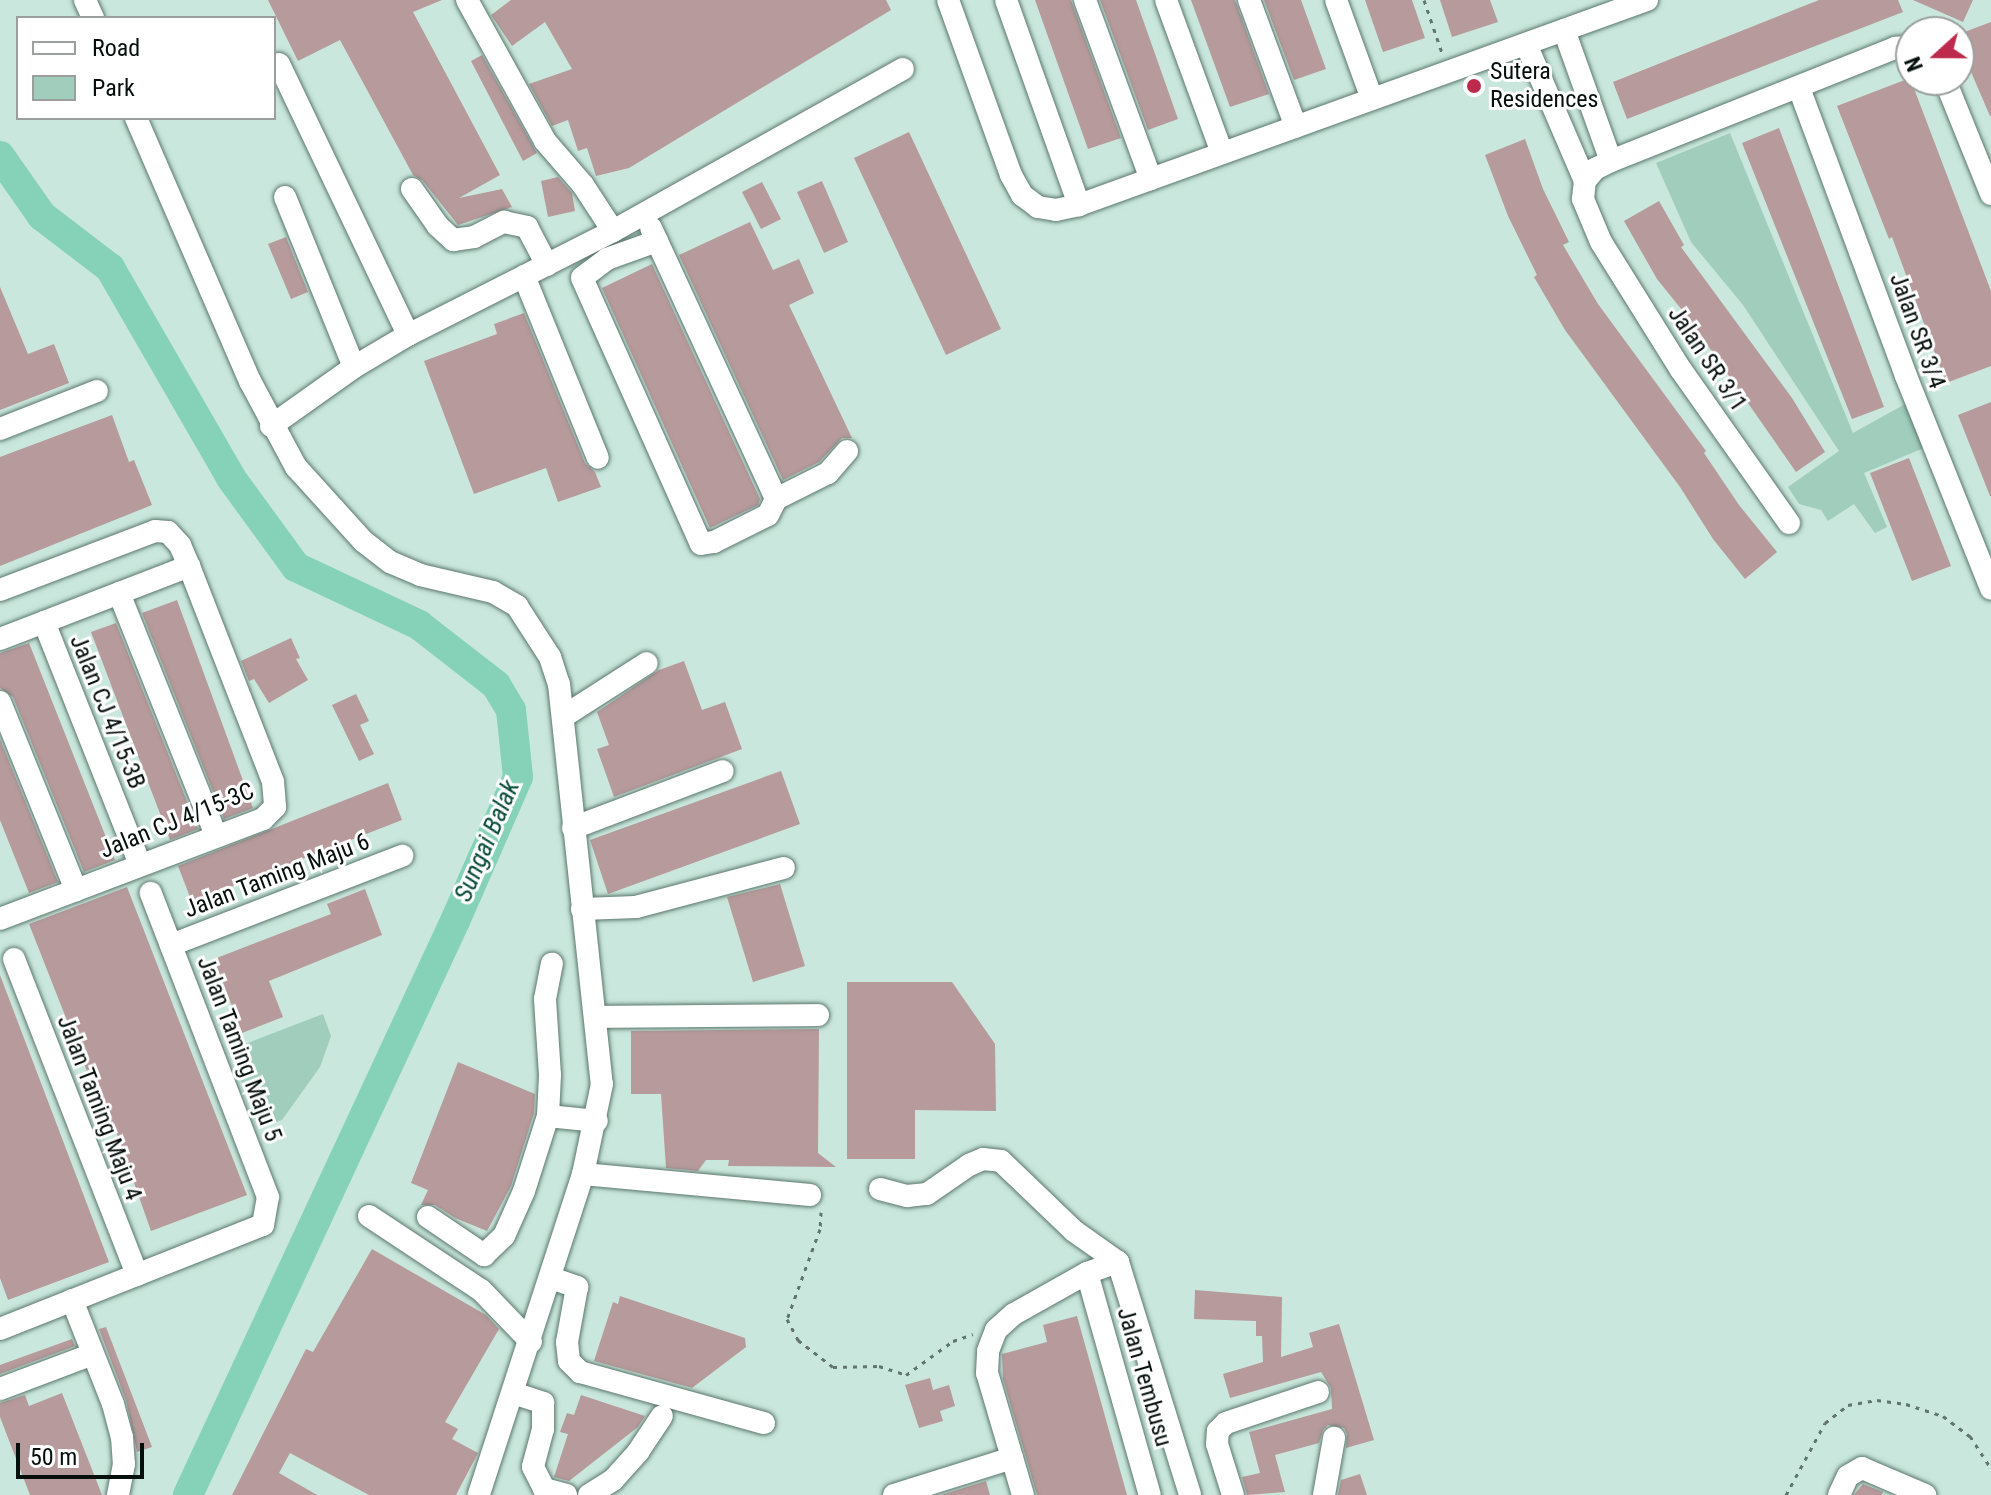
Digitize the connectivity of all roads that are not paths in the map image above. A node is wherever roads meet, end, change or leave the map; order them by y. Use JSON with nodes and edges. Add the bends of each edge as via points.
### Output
{"nodes":[{"id":1,"x":467,"y":0,"type":"edge"},
{"id":2,"x":948,"y":0,"type":"edge"},
{"id":3,"x":1006,"y":0,"type":"edge"},
{"id":4,"x":1085,"y":0,"type":"edge"},
{"id":5,"x":1166,"y":0,"type":"edge"},
{"id":6,"x":1249,"y":0,"type":"edge"},
{"id":7,"x":1336,"y":0,"type":"edge"},
{"id":8,"x":1647,"y":0,"type":"edge"},
{"id":9,"x":1564,"y":30,"type":"junction"},
{"id":10,"x":1526,"y":44,"type":"junction"},
{"id":11,"x":1895,"y":48,"type":"edge"},
{"id":12,"x":279,"y":64,"type":"dead end"},
{"id":13,"x":903,"y":69,"type":"dead end"},
{"id":14,"x":1799,"y":88,"type":"junction"},
{"id":15,"x":1951,"y":96,"type":"edge"},
{"id":16,"x":1372,"y":99,"type":"junction"},
{"id":17,"x":137,"y":120,"type":"edge"},
{"id":18,"x":1296,"y":127,"type":"junction"},
{"id":19,"x":1222,"y":153,"type":"junction"},
{"id":20,"x":1611,"y":161,"type":"junction"},
{"id":21,"x":1151,"y":179,"type":"junction"},
{"id":22,"x":1585,"y":181,"type":"junction"},
{"id":23,"x":412,"y":189,"type":"dead end"},
{"id":24,"x":1991,"y":194,"type":"edge"},
{"id":25,"x":285,"y":197,"type":"dead end"},
{"id":26,"x":1079,"y":205,"type":"junction"},
{"id":27,"x":644,"y":213,"type":"junction"},
{"id":28,"x":613,"y":231,"type":"junction"},
{"id":29,"x":657,"y":241,"type":"junction"},
{"id":30,"x":547,"y":265,"type":"junction"},
{"id":31,"x":524,"y":276,"type":"junction"},
{"id":32,"x":408,"y":335,"type":"junction"},
{"id":33,"x":354,"y":367,"type":"junction"},
{"id":34,"x":97,"y":391,"type":"dead end"},
{"id":35,"x":271,"y":426,"type":"junction"},
{"id":36,"x":0,"y":429,"type":"edge"},
{"id":37,"x":847,"y":451,"type":"dead end"},
{"id":38,"x":598,"y":458,"type":"dead end"},
{"id":39,"x":776,"y":499,"type":"junction"},
{"id":40,"x":1789,"y":523,"type":"dead end"},
{"id":41,"x":189,"y":566,"type":"junction"},
{"id":42,"x":1991,"y":589,"type":"edge"},
{"id":43,"x":0,"y":590,"type":"edge"},
{"id":44,"x":119,"y":593,"type":"junction"},
{"id":45,"x":44,"y":622,"type":"junction"},
{"id":46,"x":0,"y":639,"type":"edge"},
{"id":47,"x":647,"y":663,"type":"dead end"},
{"id":48,"x":0,"y":702,"type":"edge"},
{"id":49,"x":564,"y":716,"type":"junction"},
{"id":50,"x":723,"y":771,"type":"dead end"},
{"id":51,"x":573,"y":828,"type":"junction"},
{"id":52,"x":216,"y":836,"type":"junction"},
{"id":53,"x":402,"y":856,"type":"dead end"},
{"id":54,"x":140,"y":865,"type":"junction"},
{"id":55,"x":784,"y":868,"type":"dead end"},
{"id":56,"x":76,"y":890,"type":"junction"},
{"id":57,"x":151,"y":893,"type":"dead end"},
{"id":58,"x":582,"y":909,"type":"junction"},
{"id":59,"x":0,"y":918,"type":"edge"},
{"id":60,"x":171,"y":945,"type":"junction"},
{"id":61,"x":14,"y":959,"type":"dead end"},
{"id":62,"x":552,"y":964,"type":"dead end"},
{"id":63,"x":818,"y":1015,"type":"dead end"},
{"id":64,"x":597,"y":1017,"type":"junction"},
{"id":65,"x":548,"y":1116,"type":"junction"},
{"id":66,"x":597,"y":1121,"type":"junction"},
{"id":67,"x":583,"y":1174,"type":"junction"},
{"id":68,"x":880,"y":1189,"type":"dead end"},
{"id":69,"x":810,"y":1195,"type":"road end"},
{"id":70,"x":369,"y":1216,"type":"dead end"},
{"id":71,"x":428,"y":1217,"type":"dead end"},
{"id":72,"x":1118,"y":1262,"type":"junction"},
{"id":73,"x":1087,"y":1273,"type":"junction"},
{"id":74,"x":137,"y":1275,"type":"junction"},
{"id":75,"x":551,"y":1278,"type":"junction"},
{"id":76,"x":72,"y":1300,"type":"junction"},
{"id":77,"x":0,"y":1329,"type":"edge"},
{"id":78,"x":531,"y":1342,"type":"junction"},
{"id":79,"x":93,"y":1354,"type":"junction"},
{"id":80,"x":0,"y":1389,"type":"edge"},
{"id":81,"x":1318,"y":1392,"type":"dead end"},
{"id":82,"x":513,"y":1393,"type":"junction"},
{"id":83,"x":662,"y":1416,"type":"dead end"},
{"id":84,"x":764,"y":1423,"type":"dead end"},
{"id":85,"x":1334,"y":1438,"type":"dead end"},
{"id":86,"x":1012,"y":1458,"type":"junction"},
{"id":87,"x":118,"y":1495,"type":"edge"},
{"id":88,"x":479,"y":1495,"type":"edge"},
{"id":89,"x":566,"y":1495,"type":"edge"},
{"id":90,"x":589,"y":1495,"type":"edge"},
{"id":91,"x":894,"y":1495,"type":"edge"},
{"id":92,"x":1023,"y":1495,"type":"edge"},
{"id":93,"x":1150,"y":1495,"type":"edge"},
{"id":94,"x":1190,"y":1495,"type":"edge"},
{"id":95,"x":1233,"y":1495,"type":"edge"},
{"id":96,"x":1324,"y":1495,"type":"edge"},
{"id":97,"x":1839,"y":1495,"type":"edge"},
{"id":98,"x":1925,"y":1495,"type":"edge"}],
"edges":[{"from":1,"to":28,"type":"street","via":[[545,141]]},
{"from":2,"to":26,"type":"street","via":[[1022,195],[1038,207]]},
{"from":3,"to":26,"type":"street"},
{"from":4,"to":21,"type":"street"},
{"from":5,"to":19,"type":"street"},
{"from":6,"to":18,"type":"street"},
{"from":7,"to":16,"type":"street"},
{"from":8,"to":9,"type":"street"},
{"from":9,"to":10,"type":"street"},
{"from":9,"to":20,"type":"street"},
{"from":10,"to":16,"type":"street"},
{"from":10,"to":22,"type":"street"},
{"from":11,"to":14,"type":"street"},
{"from":12,"to":32,"type":"street"},
{"from":13,"to":27,"type":"street"},
{"from":14,"to":20,"type":"street"},
{"from":14,"to":42,"type":"street","name":"Jalan SR 3/4"},
{"from":15,"to":24,"type":"street"},
{"from":16,"to":18,"type":"street"},
{"from":17,"to":35,"type":"street"},
{"from":18,"to":19,"type":"street"},
{"from":19,"to":21,"type":"street"},
{"from":20,"to":22,"type":"street"},
{"from":21,"to":26,"type":"street"},
{"from":22,"to":40,"type":"street","name":"Jalan SR 3/1","via":[[1589,219],[1681,370]]},
{"from":23,"to":30,"type":"street","via":[[453,240],[474,237],[504,222],[527,227]]},
{"from":25,"to":33,"type":"street"},
{"from":27,"to":28,"type":"street"},
{"from":27,"to":29,"type":"street"},
{"from":28,"to":30,"type":"street"},
{"from":29,"to":39,"type":"street"},
{"from":29,"to":39,"type":"street","via":[[607,259],[582,278],[701,544],[768,515]]},
{"from":30,"to":31,"type":"street"},
{"from":31,"to":32,"type":"street"},
{"from":31,"to":38,"type":"street"},
{"from":32,"to":33,"type":"street"},
{"from":33,"to":35,"type":"street"},
{"from":34,"to":36,"type":"street"},
{"from":35,"to":49,"type":"street","via":[[319,495],[390,562],[420,575],[493,592],[517,606],[550,657]]},
{"from":37,"to":39,"type":"street","via":[[828,473]]},
{"from":41,"to":43,"type":"street","name":"Jalan CJ 4/15-3C","via":[[168,532],[155,531]]},
{"from":41,"to":44,"type":"street"},
{"from":41,"to":52,"type":"street","name":"Jalan CJ 4/15-3C","via":[[273,782],[275,807],[263,819]]},
{"from":44,"to":45,"type":"street"},
{"from":44,"to":52,"type":"street"},
{"from":45,"to":46,"type":"street"},
{"from":45,"to":54,"type":"street","name":"Jalan CJ 4/15-3B"},
{"from":47,"to":49,"type":"street"},
{"from":48,"to":56,"type":"street"},
{"from":49,"to":51,"type":"street"},
{"from":50,"to":51,"type":"street"},
{"from":51,"to":58,"type":"street"},
{"from":52,"to":54,"type":"street","name":"Jalan CJ 4/15-3C"},
{"from":53,"to":60,"type":"street","name":"Jalan Taming Maju 6"},
{"from":54,"to":56,"type":"street","name":"Jalan CJ 4/15-3C"},
{"from":55,"to":58,"type":"street","via":[[636,907]]},
{"from":56,"to":59,"type":"street","name":"Jalan CJ 4/15-3C"},
{"from":57,"to":60,"type":"street","name":"Jalan Taming Maju 5"},
{"from":58,"to":64,"type":"street"},
{"from":60,"to":74,"type":"street","name":"Jalan Taming Maju 5","via":[[268,1197],[263,1225]]},
{"from":61,"to":74,"type":"street","name":"Jalan Taming Maju 4"},
{"from":62,"to":65,"type":"street","via":[[545,999]]},
{"from":63,"to":64,"type":"street"},
{"from":64,"to":66,"type":"street","via":[[602,1084]]},
{"from":65,"to":66,"type":"street"},
{"from":65,"to":71,"type":"street","via":[[504,1236],[484,1255]]},
{"from":66,"to":67,"type":"street"},
{"from":67,"to":69,"type":"street"},
{"from":67,"to":75,"type":"street"},
{"from":68,"to":72,"type":"street","via":[[907,1196],[927,1194],[983,1159],[1001,1161],[1074,1231]]},
{"from":70,"to":78,"type":"street","via":[[481,1290]]},
{"from":72,"to":73,"type":"street"},
{"from":72,"to":94,"type":"street"},
{"from":73,"to":86,"type":"street","via":[[1014,1314],[991,1341],[987,1373]]},
{"from":73,"to":93,"type":"street","name":"Jalan Tembusu"},
{"from":74,"to":76,"type":"street"},
{"from":75,"to":78,"type":"street"},
{"from":75,"to":84,"type":"street","via":[[577,1287],[567,1342],[569,1361],[580,1372]]},
{"from":76,"to":77,"type":"street"},
{"from":76,"to":79,"type":"street"},
{"from":78,"to":82,"type":"street"},
{"from":79,"to":80,"type":"street"},
{"from":79,"to":87,"type":"street","via":[[122,1437]]},
{"from":81,"to":95,"type":"street","via":[[1226,1423],[1218,1431]]},
{"from":82,"to":88,"type":"street"},
{"from":82,"to":89,"type":"street","via":[[543,1403],[543,1429],[533,1467],[544,1489]]},
{"from":83,"to":90,"type":"street","via":[[613,1480]]},
{"from":85,"to":96,"type":"street"},
{"from":86,"to":91,"type":"street"},
{"from":86,"to":92,"type":"street"},
{"from":97,"to":98,"type":"street","via":[[1848,1476],[1862,1468]]}]}
